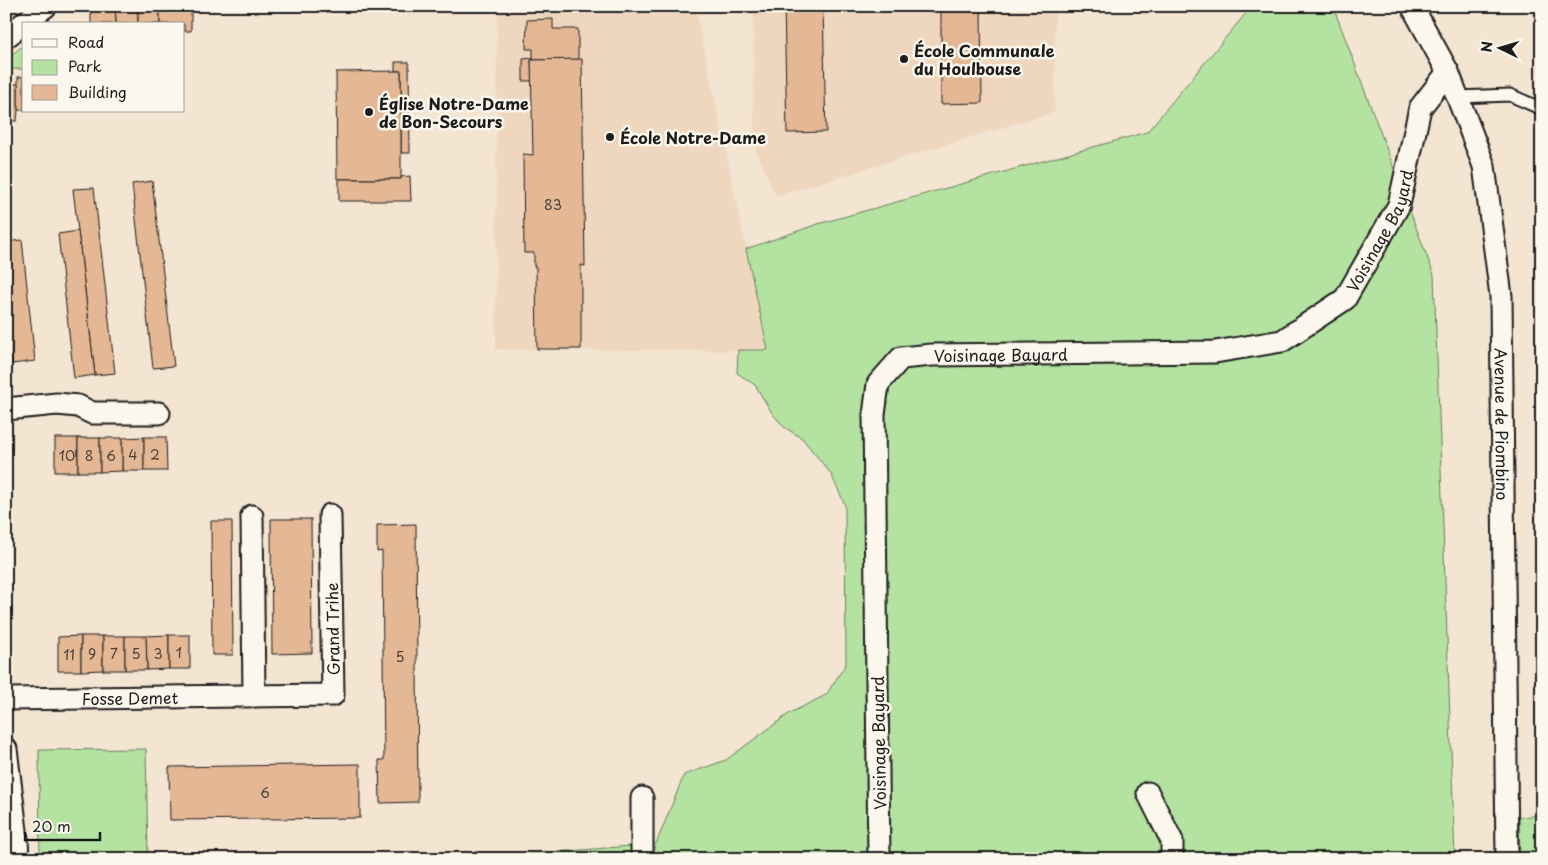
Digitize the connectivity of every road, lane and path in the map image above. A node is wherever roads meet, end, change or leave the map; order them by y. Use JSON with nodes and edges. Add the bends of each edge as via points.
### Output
{"nodes":[{"id":1,"x":46,"y":6,"type":"edge"},
{"id":2,"x":1412,"y":6,"type":"edge"},
{"id":3,"x":25,"y":22,"type":"edge"},
{"id":4,"x":22,"y":25,"type":"edge"},
{"id":5,"x":6,"y":37,"type":"edge"},
{"id":6,"x":1448,"y":72,"type":"junction"},
{"id":7,"x":1458,"y":97,"type":"junction"},
{"id":8,"x":1542,"y":109,"type":"edge"},
{"id":9,"x":6,"y":409,"type":"edge"},
{"id":10,"x":159,"y":413,"type":"dead end"},
{"id":11,"x":330,"y":515,"type":"dead end"},
{"id":12,"x":252,"y":516,"type":"dead end"},
{"id":13,"x":254,"y":696,"type":"junction"},
{"id":14,"x":6,"y":699,"type":"edge"},
{"id":15,"x":6,"y":749,"type":"edge"},
{"id":16,"x":1148,"y":794,"type":"dead end"},
{"id":17,"x":642,"y":798,"type":"dead end"},
{"id":18,"x":18,"y":859,"type":"edge"},
{"id":19,"x":642,"y":859,"type":"edge"},
{"id":20,"x":879,"y":859,"type":"edge"},
{"id":21,"x":1172,"y":859,"type":"edge"},
{"id":22,"x":1507,"y":859,"type":"edge"}],
"edges":[{"from":1,"to":3,"type":"street"},
{"from":2,"to":6,"type":"street","name":"Avenue de Piombino"},
{"from":4,"to":5,"type":"street"},
{"from":6,"to":7,"type":"street","name":"Avenue de Piombino"},
{"from":6,"to":20,"type":"street","name":"Voisinage Bayard","via":[[1420,108],[1399,205],[1345,299],[1282,341],[1215,352],[901,358],[878,384],[874,415]]},
{"from":7,"to":8,"type":"lane","via":[[1510,95]]},
{"from":7,"to":22,"type":"street","name":"Avenue de Piombino","via":[[1484,166],[1501,296]]},
{"from":9,"to":10,"type":"street","via":[[58,404],[78,406],[92,413]]},
{"from":11,"to":13,"type":"street","name":"Grand Trihe","via":[[333,694]]},
{"from":12,"to":13,"type":"street"},
{"from":13,"to":14,"type":"street","name":"Fosse Demet"},
{"from":15,"to":18,"type":"street"},
{"from":16,"to":21,"type":"street","via":[[1172,841]]},
{"from":17,"to":19,"type":"street"}]}
